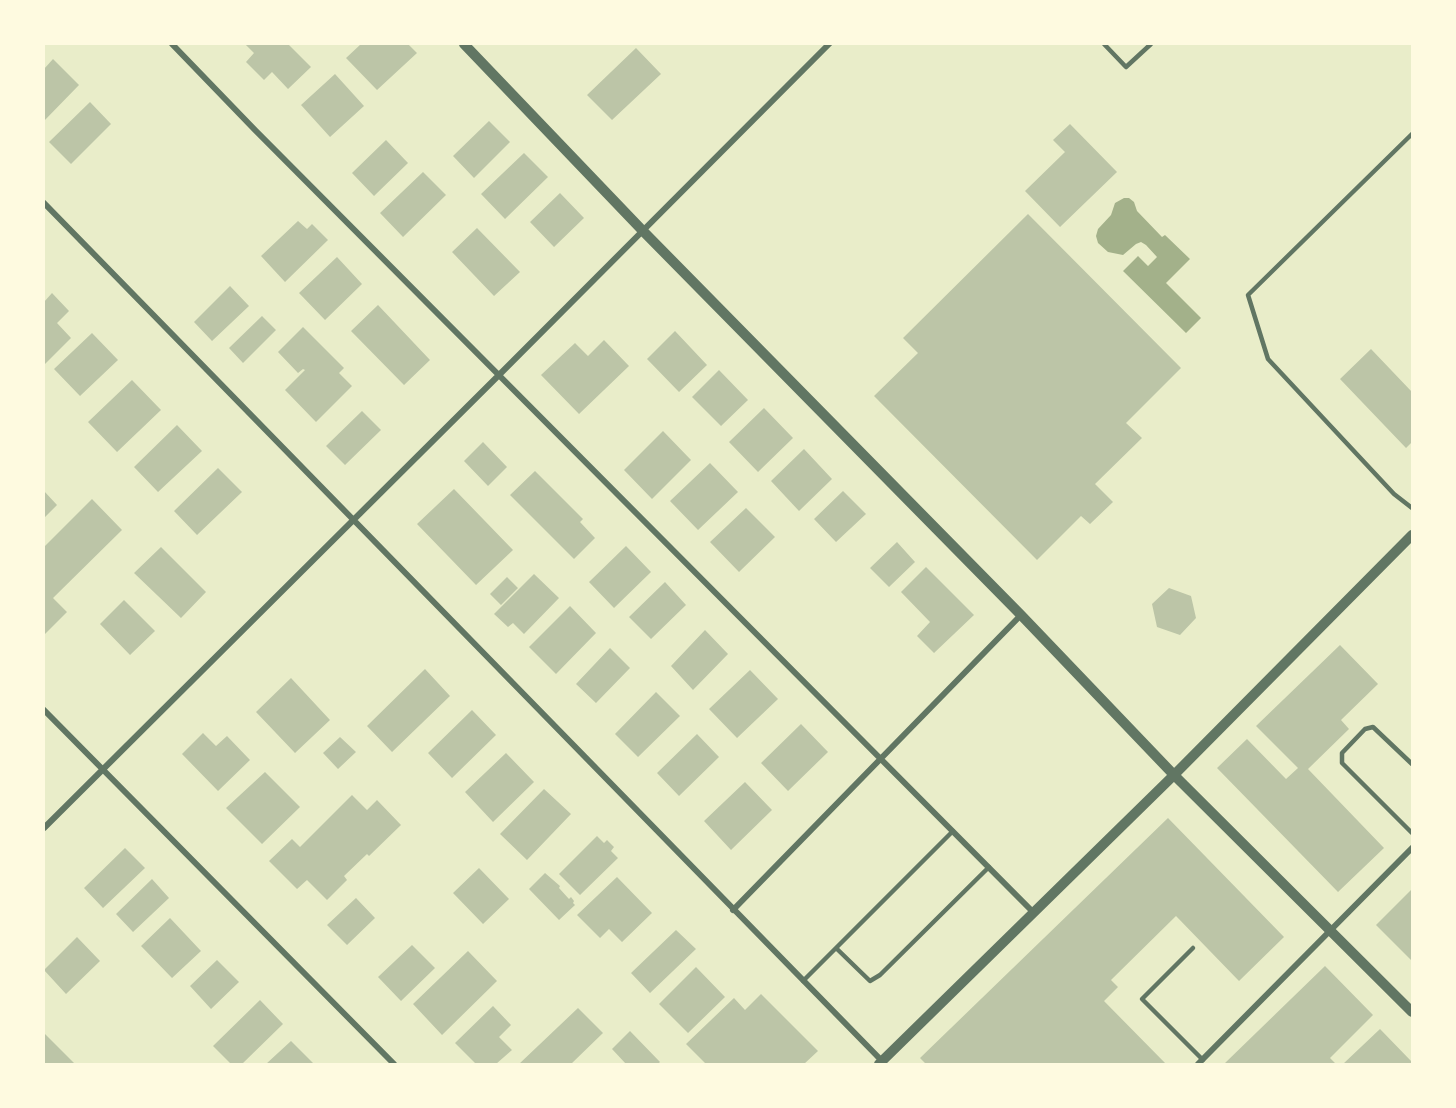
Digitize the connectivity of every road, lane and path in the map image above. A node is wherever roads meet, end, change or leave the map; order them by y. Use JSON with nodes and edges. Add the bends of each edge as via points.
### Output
{"nodes":[{"id":1,"x":172,"y":44,"type":"edge"},
{"id":2,"x":464,"y":44,"type":"edge"},
{"id":3,"x":829,"y":44,"type":"edge"},
{"id":4,"x":1104,"y":44,"type":"edge"},
{"id":5,"x":1150,"y":44,"type":"edge"},
{"id":6,"x":1413,"y":134,"type":"edge"},
{"id":7,"x":44,"y":203,"type":"edge"},
{"id":8,"x":642,"y":230,"type":"junction"},
{"id":9,"x":500,"y":375,"type":"junction"},
{"id":10,"x":1413,"y":508,"type":"edge"},
{"id":11,"x":353,"y":520,"type":"junction"},
{"id":12,"x":1413,"y":535,"type":"edge"},
{"id":13,"x":1021,"y":615,"type":"junction"},
{"id":14,"x":44,"y":710,"type":"edge"},
{"id":15,"x":882,"y":759,"type":"junction"},
{"id":16,"x":1413,"y":764,"type":"edge"},
{"id":17,"x":102,"y":769,"type":"junction"},
{"id":18,"x":1174,"y":775,"type":"junction"},
{"id":19,"x":44,"y":828,"type":"edge"},
{"id":20,"x":953,"y":831,"type":"junction"},
{"id":21,"x":1413,"y":833,"type":"edge"},
{"id":22,"x":1413,"y":848,"type":"edge"},
{"id":23,"x":989,"y":867,"type":"junction"},
{"id":24,"x":733,"y":910,"type":"junction"},
{"id":25,"x":1034,"y":913,"type":"junction"},
{"id":26,"x":1331,"y":930,"type":"junction"},
{"id":27,"x":836,"y":948,"type":"junction"},
{"id":28,"x":1192,"y":948,"type":"dead end"},
{"id":29,"x":803,"y":981,"type":"junction"},
{"id":30,"x":1413,"y":1012,"type":"edge"},
{"id":31,"x":1201,"y":1062,"type":"edge"},
{"id":32,"x":882,"y":1064,"type":"edge"},
{"id":33,"x":394,"y":1065,"type":"edge"}],
"edges":[{"from":1,"to":9,"type":"street"},
{"from":2,"to":8,"type":"street"},
{"from":3,"to":8,"type":"street"},
{"from":4,"to":5,"type":"lane","via":[[1126,67]]},
{"from":6,"to":10,"type":"lane","via":[[1248,295],[1268,359],[1394,494]]},
{"from":7,"to":11,"type":"street"},
{"from":8,"to":9,"type":"street"},
{"from":8,"to":13,"type":"street"},
{"from":9,"to":11,"type":"street"},
{"from":9,"to":15,"type":"street"},
{"from":11,"to":17,"type":"street"},
{"from":11,"to":24,"type":"street"},
{"from":12,"to":18,"type":"street"},
{"from":13,"to":15,"type":"street"},
{"from":13,"to":18,"type":"street"},
{"from":14,"to":17,"type":"street"},
{"from":15,"to":20,"type":"street"},
{"from":15,"to":24,"type":"street"},
{"from":16,"to":21,"type":"lane","via":[[1373,727],[1365,729],[1342,753],[1342,763]]},
{"from":17,"to":19,"type":"street"},
{"from":17,"to":33,"type":"street"},
{"from":18,"to":25,"type":"street"},
{"from":18,"to":26,"type":"street"},
{"from":20,"to":23,"type":"street"},
{"from":20,"to":27,"type":"lane"},
{"from":22,"to":26,"type":"street"},
{"from":23,"to":25,"type":"street"},
{"from":23,"to":27,"type":"lane","via":[[870,981]]},
{"from":24,"to":29,"type":"street"},
{"from":25,"to":32,"type":"street"},
{"from":26,"to":30,"type":"street"},
{"from":26,"to":31,"type":"street"},
{"from":27,"to":29,"type":"lane"},
{"from":28,"to":31,"type":"lane","via":[[1142,999]]},
{"from":29,"to":32,"type":"street"}]}
